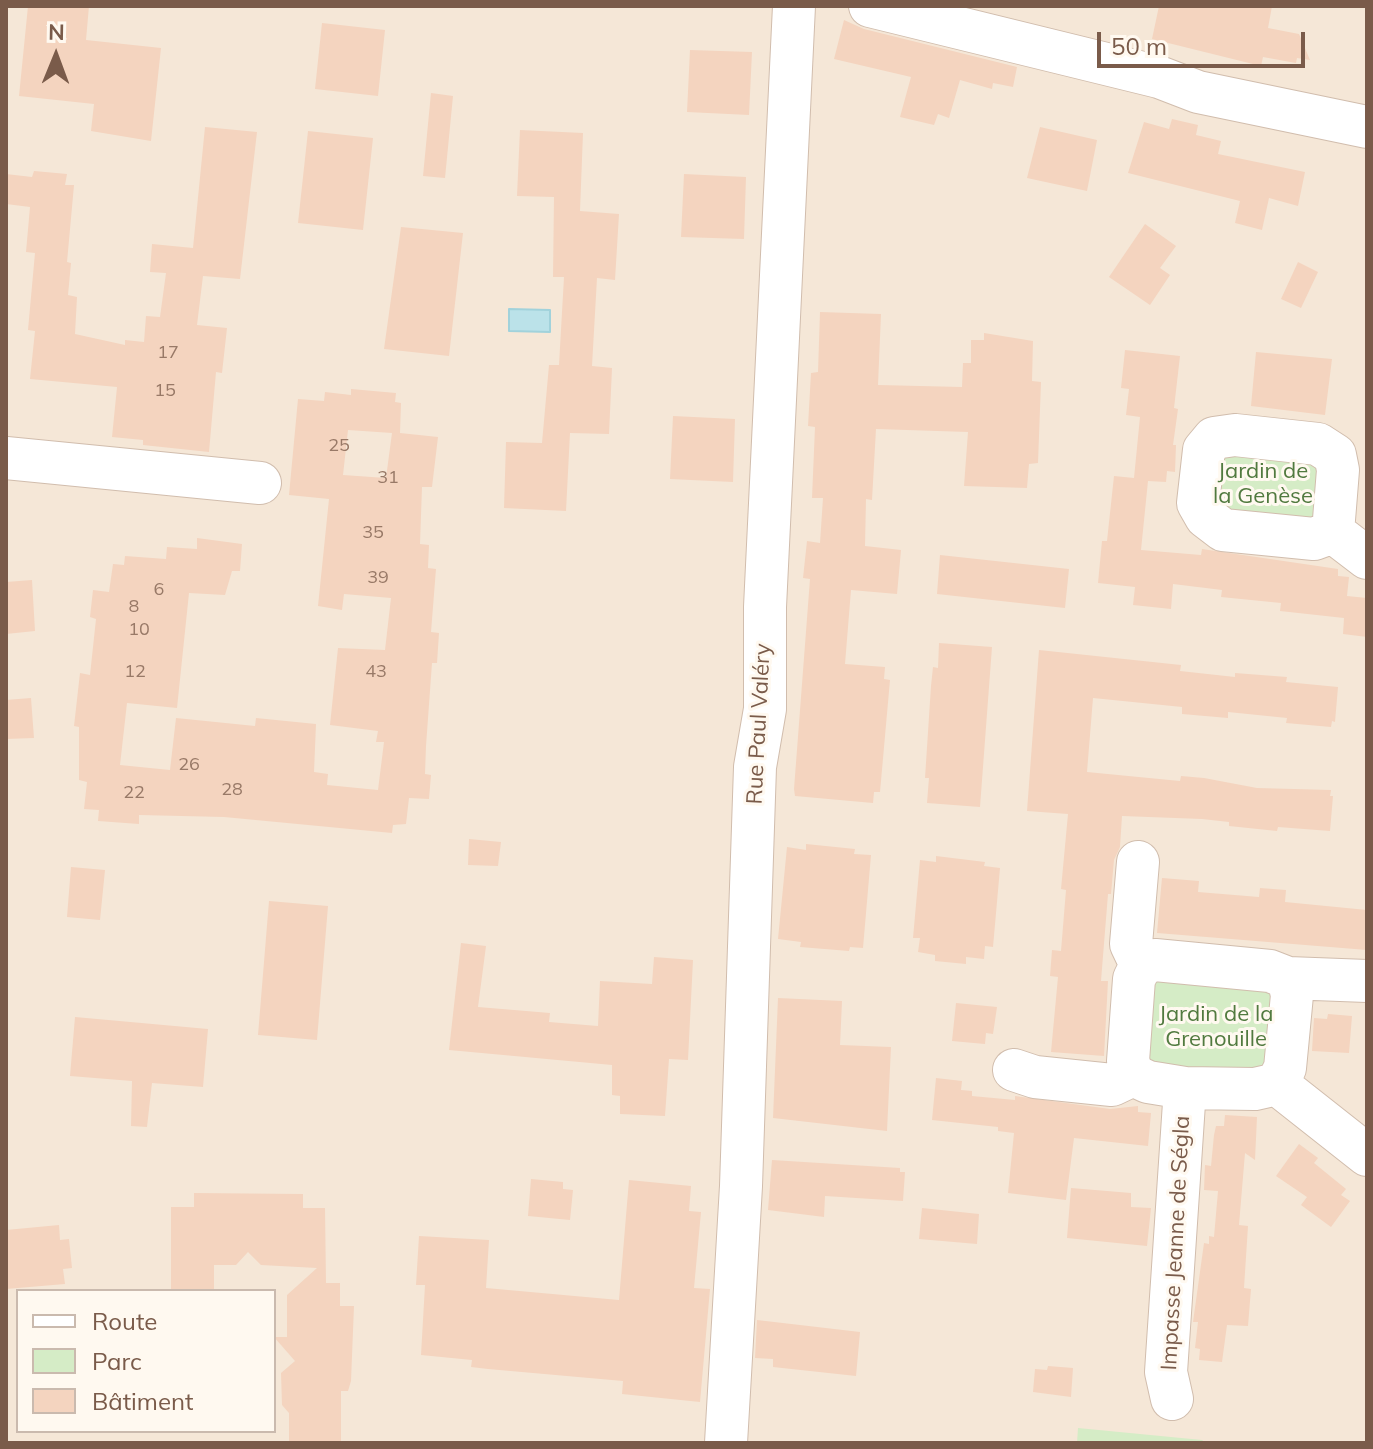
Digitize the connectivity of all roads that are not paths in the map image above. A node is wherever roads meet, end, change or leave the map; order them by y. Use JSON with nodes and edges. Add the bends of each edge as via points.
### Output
{"nodes":[{"id":1,"x":794,"y":6,"type":"edge"},
{"id":2,"x":870,"y":6,"type":"edge"},
{"id":3,"x":1367,"y":127,"type":"edge"},
{"id":4,"x":6,"y":458,"type":"edge"},
{"id":5,"x":260,"y":483,"type":"dead end"},
{"id":6,"x":1333,"y":532,"type":"dead end"},
{"id":7,"x":1367,"y":558,"type":"edge"},
{"id":8,"x":1138,"y":862,"type":"dead end"},
{"id":9,"x":1141,"y":965,"type":"junction"},
{"id":10,"x":1288,"y":978,"type":"junction"},
{"id":11,"x":1367,"y":981,"type":"edge"},
{"id":12,"x":1014,"y":1070,"type":"dead end"},
{"id":13,"x":1133,"y":1075,"type":"junction"},
{"id":14,"x":1277,"y":1084,"type":"junction"},
{"id":15,"x":1185,"y":1088,"type":"junction"},
{"id":16,"x":1367,"y":1155,"type":"edge"},
{"id":17,"x":1172,"y":1399,"type":"dead end"},
{"id":18,"x":726,"y":1443,"type":"edge"}],
"edges":[{"from":1,"to":18,"type":"street","name":"Rue Paul Valéry","via":[[765,709],[755,767]]},
{"from":2,"to":3,"type":"street","via":[[1159,77],[1198,92]]},
{"from":4,"to":5,"type":"street"},
{"from":6,"to":7,"type":"street"},
{"from":8,"to":9,"type":"street","via":[[1131,944]]},
{"from":9,"to":10,"type":"street","via":[[1181,962],[1270,971]]},
{"from":9,"to":13,"type":"street","via":[[1134,979],[1128,1061]]},
{"from":10,"to":11,"type":"street"},
{"from":10,"to":14,"type":"street","via":[[1292,995],[1285,1068]]},
{"from":12,"to":13,"type":"street","via":[[1112,1085]]},
{"from":13,"to":15,"type":"street"},
{"from":14,"to":15,"type":"street","via":[[1255,1089]]},
{"from":14,"to":16,"type":"street"},
{"from":15,"to":17,"type":"street","name":"Impasse Jeanne de Ségla","via":[[1166,1372]]}]}
